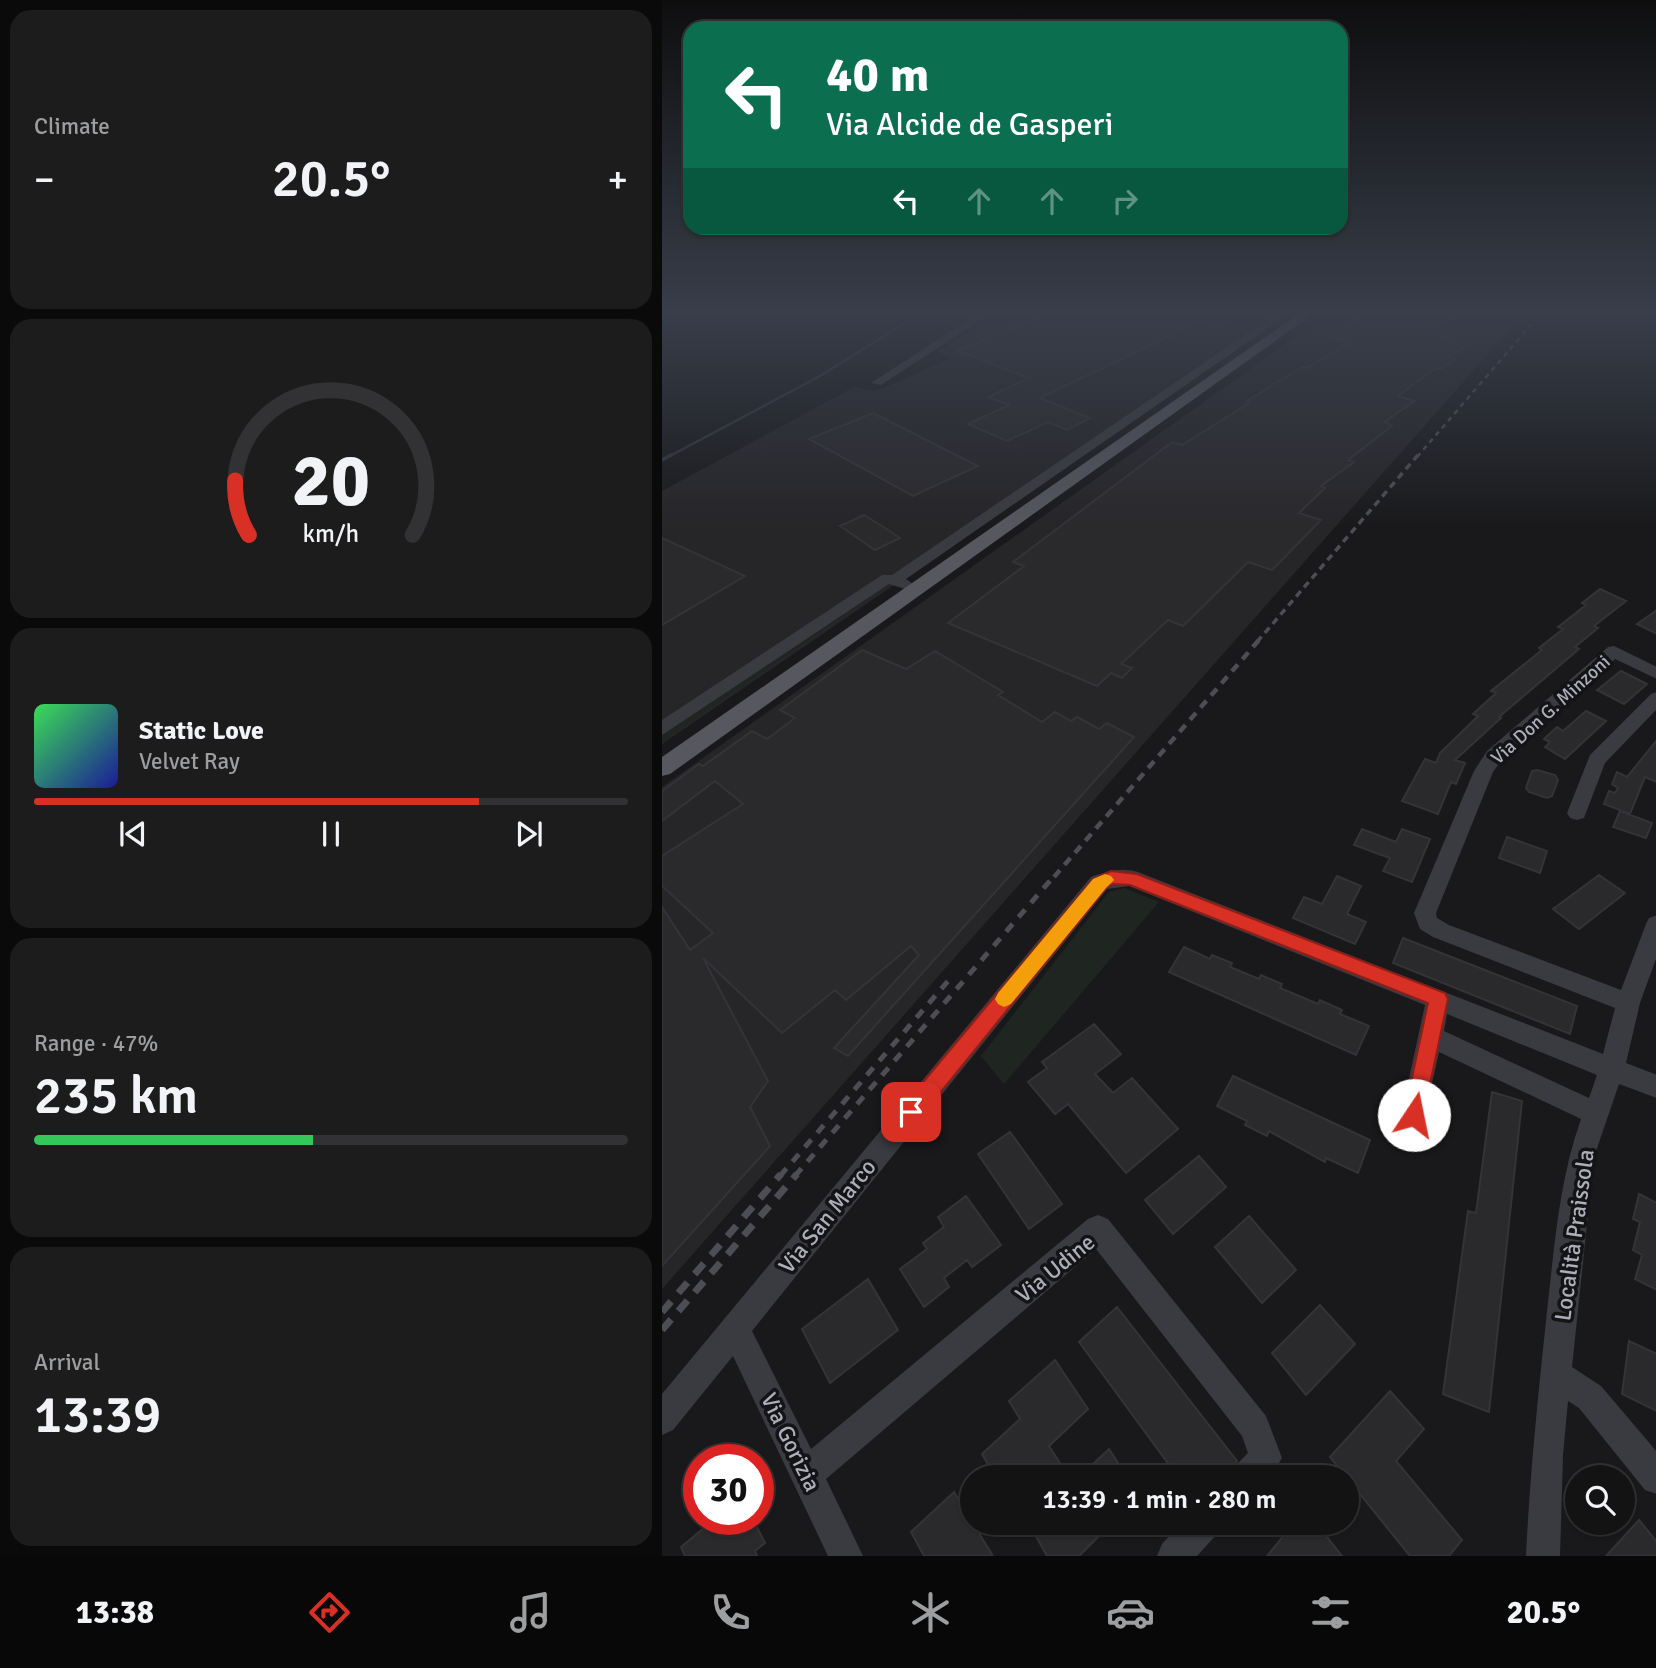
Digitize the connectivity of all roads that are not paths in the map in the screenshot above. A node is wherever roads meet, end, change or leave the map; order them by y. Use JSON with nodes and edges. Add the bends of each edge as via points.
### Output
{"nodes":[{"id":1,"x":1181,"y":384,"type":"edge"},
{"id":2,"x":1208,"y":384,"type":"edge"},
{"id":3,"x":894,"y":580,"type":"junction"},
{"id":4,"x":916,"y":590,"type":"junction"},
{"id":5,"x":1657,"y":674,"type":"edge"},
{"id":6,"x":1657,"y":698,"type":"edge"},
{"id":7,"x":662,"y":729,"type":"edge"},
{"id":8,"x":662,"y":768,"type":"edge"},
{"id":9,"x":1577,"y":813,"type":"dead end"},
{"id":10,"x":1654,"y":938,"type":"edge"},
{"id":11,"x":1438,"y":999,"type":"junction"},
{"id":12,"x":1628,"y":1003,"type":"junction"},
{"id":13,"x":1430,"y":1036,"type":"junction"},
{"id":14,"x":1612,"y":1069,"type":"junction"},
{"id":15,"x":1657,"y":1087,"type":"edge"},
{"id":16,"x":1595,"y":1113,"type":"junction"},
{"id":17,"x":1414,"y":1115,"type":"dead end"},
{"id":18,"x":735,"y":1328,"type":"junction"},
{"id":19,"x":1557,"y":1375,"type":"junction"},
{"id":20,"x":662,"y":1419,"type":"edge"},
{"id":21,"x":1259,"y":1465,"type":"edge"},
{"id":22,"x":807,"y":1474,"type":"junction"},
{"id":23,"x":1657,"y":1478,"type":"edge"},
{"id":24,"x":1193,"y":1535,"type":"edge"},
{"id":25,"x":846,"y":1556,"type":"edge"},
{"id":26,"x":1174,"y":1556,"type":"edge"},
{"id":27,"x":1543,"y":1556,"type":"edge"}],
"edges":[{"from":1,"to":3,"type":"street"},
{"from":2,"to":4,"type":"main road"},
{"from":3,"to":4,"type":"street"},
{"from":3,"to":7,"type":"street","via":[[887,578]]},
{"from":4,"to":8,"type":"main road"},
{"from":5,"to":12,"type":"street","name":"Via Don G. Minzoni","via":[[1614,651],[1494,756],[1425,912],[1428,923],[1441,931]]},
{"from":6,"to":9,"type":"street","via":[[1597,760]]},
{"from":10,"to":12,"type":"street","name":"Località Praissola"},
{"from":11,"to":13,"type":"street"},
{"from":11,"to":14,"type":"street"},
{"from":11,"to":18,"type":"street","name":"Via San Marco","via":[[1131,878],[1111,877],[1100,883]]},
{"from":12,"to":14,"type":"street","name":"Località Praissola"},
{"from":13,"to":16,"type":"street"},
{"from":13,"to":17,"type":"street"},
{"from":14,"to":15,"type":"street"},
{"from":14,"to":16,"type":"street","name":"Località Praissola"},
{"from":16,"to":19,"type":"street","name":"Località Praissola","via":[[1581,1157]]},
{"from":18,"to":20,"type":"street","name":"Via San Marco"},
{"from":18,"to":22,"type":"street","name":"Via Gorizia"},
{"from":19,"to":23,"type":"street","via":[[1590,1397]]},
{"from":19,"to":27,"type":"street","name":"Località Praissola","via":[[1547,1455]]},
{"from":21,"to":22,"type":"street","name":"Via Udine","via":[[1266,1458],[1255,1427],[1098,1230]]},
{"from":22,"to":25,"type":"street","name":"Via Gorizia"},
{"from":24,"to":26,"type":"street"}]}
